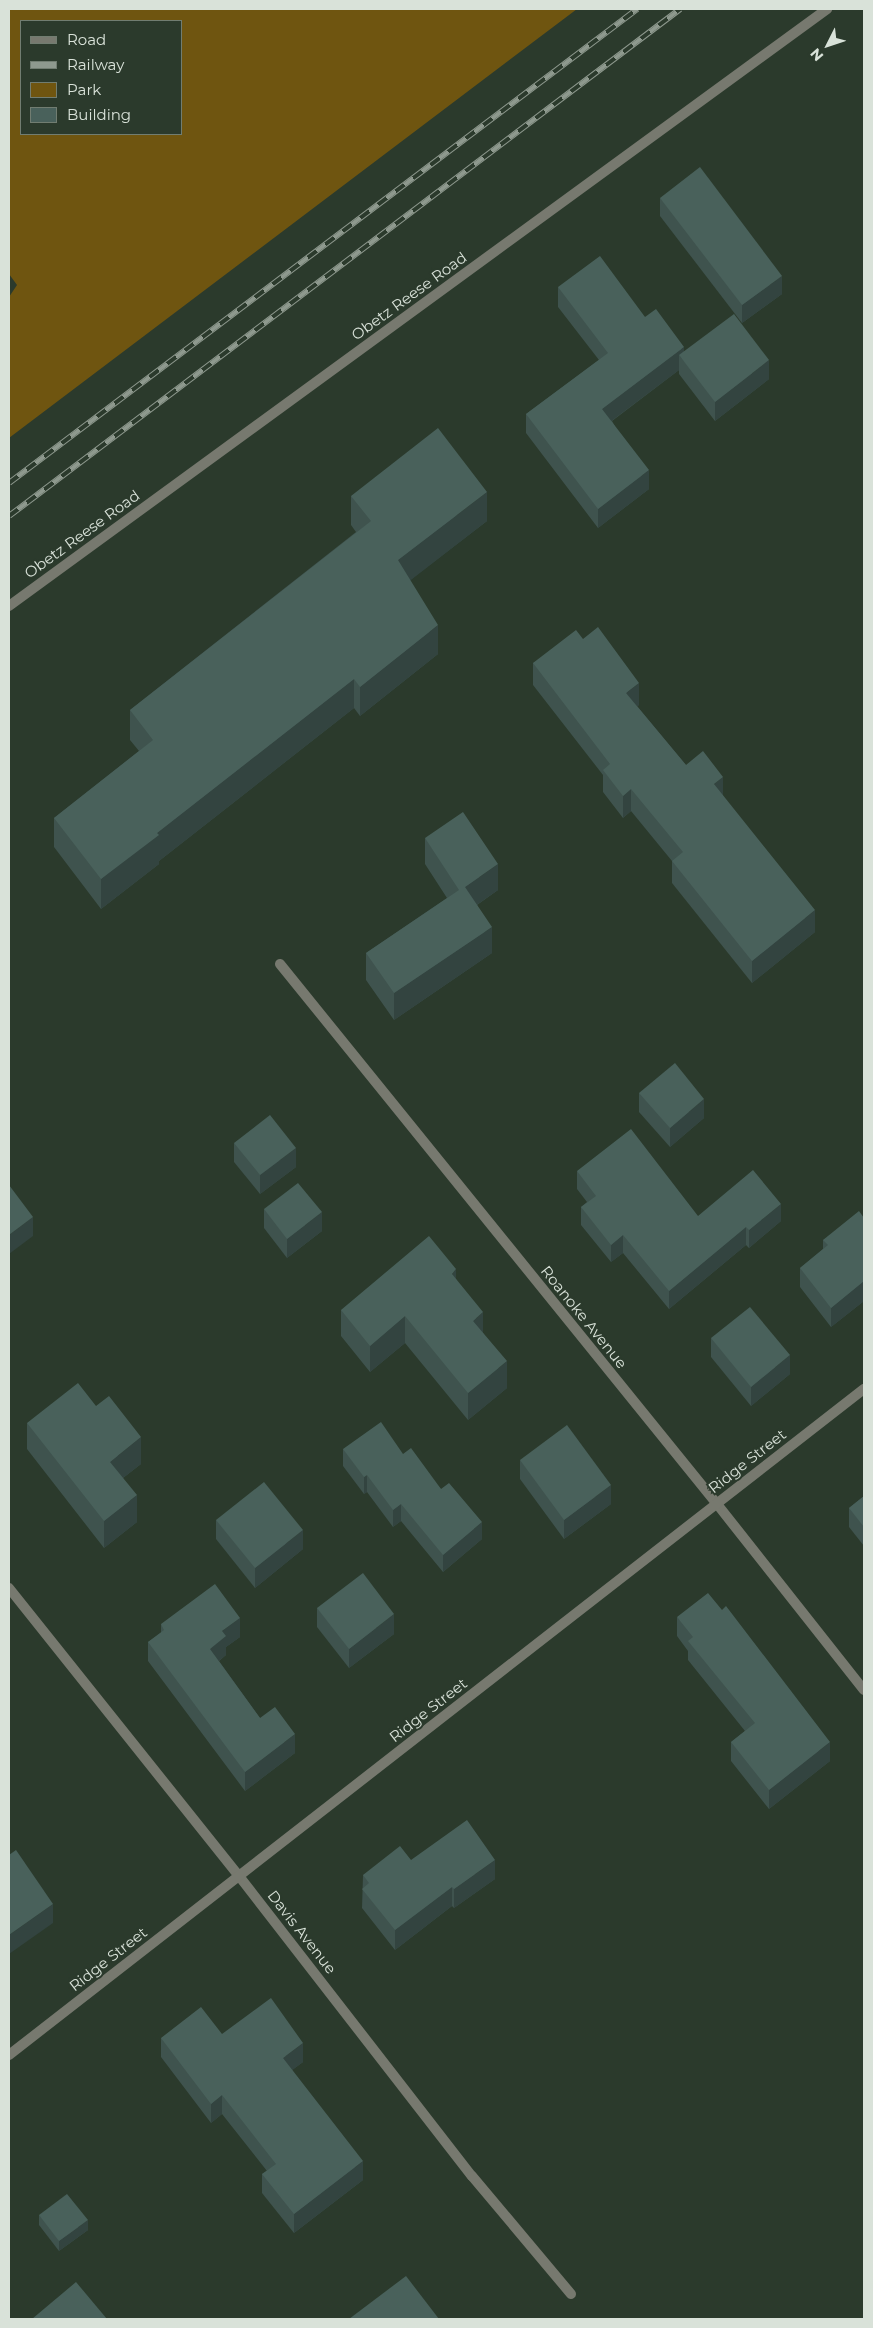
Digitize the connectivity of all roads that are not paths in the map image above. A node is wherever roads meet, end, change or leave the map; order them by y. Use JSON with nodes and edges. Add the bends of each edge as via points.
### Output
{"nodes":[{"id":1,"x":827,"y":9,"type":"edge"},
{"id":2,"x":9,"y":606,"type":"edge"},
{"id":3,"x":280,"y":964,"type":"dead end"},
{"id":4,"x":864,"y":1389,"type":"edge"},
{"id":5,"x":717,"y":1504,"type":"junction"},
{"id":6,"x":9,"y":1588,"type":"edge"},
{"id":7,"x":864,"y":1690,"type":"edge"},
{"id":8,"x":239,"y":1876,"type":"junction"},
{"id":9,"x":9,"y":2055,"type":"edge"},
{"id":10,"x":571,"y":2294,"type":"dead end"}],
"edges":[{"from":1,"to":2,"type":"street","name":"Obetz Reese Road"},
{"from":3,"to":5,"type":"street","name":"Roanoke Avenue"},
{"from":4,"to":5,"type":"street","name":"Ridge Street"},
{"from":5,"to":7,"type":"street","name":"Roanoke Avenue"},
{"from":5,"to":8,"type":"street","name":"Ridge Street"},
{"from":6,"to":8,"type":"street","name":"Davis Avenue"},
{"from":8,"to":9,"type":"street","name":"Ridge Street"},
{"from":8,"to":10,"type":"street","name":"Davis Avenue","via":[[472,2176]]}]}
